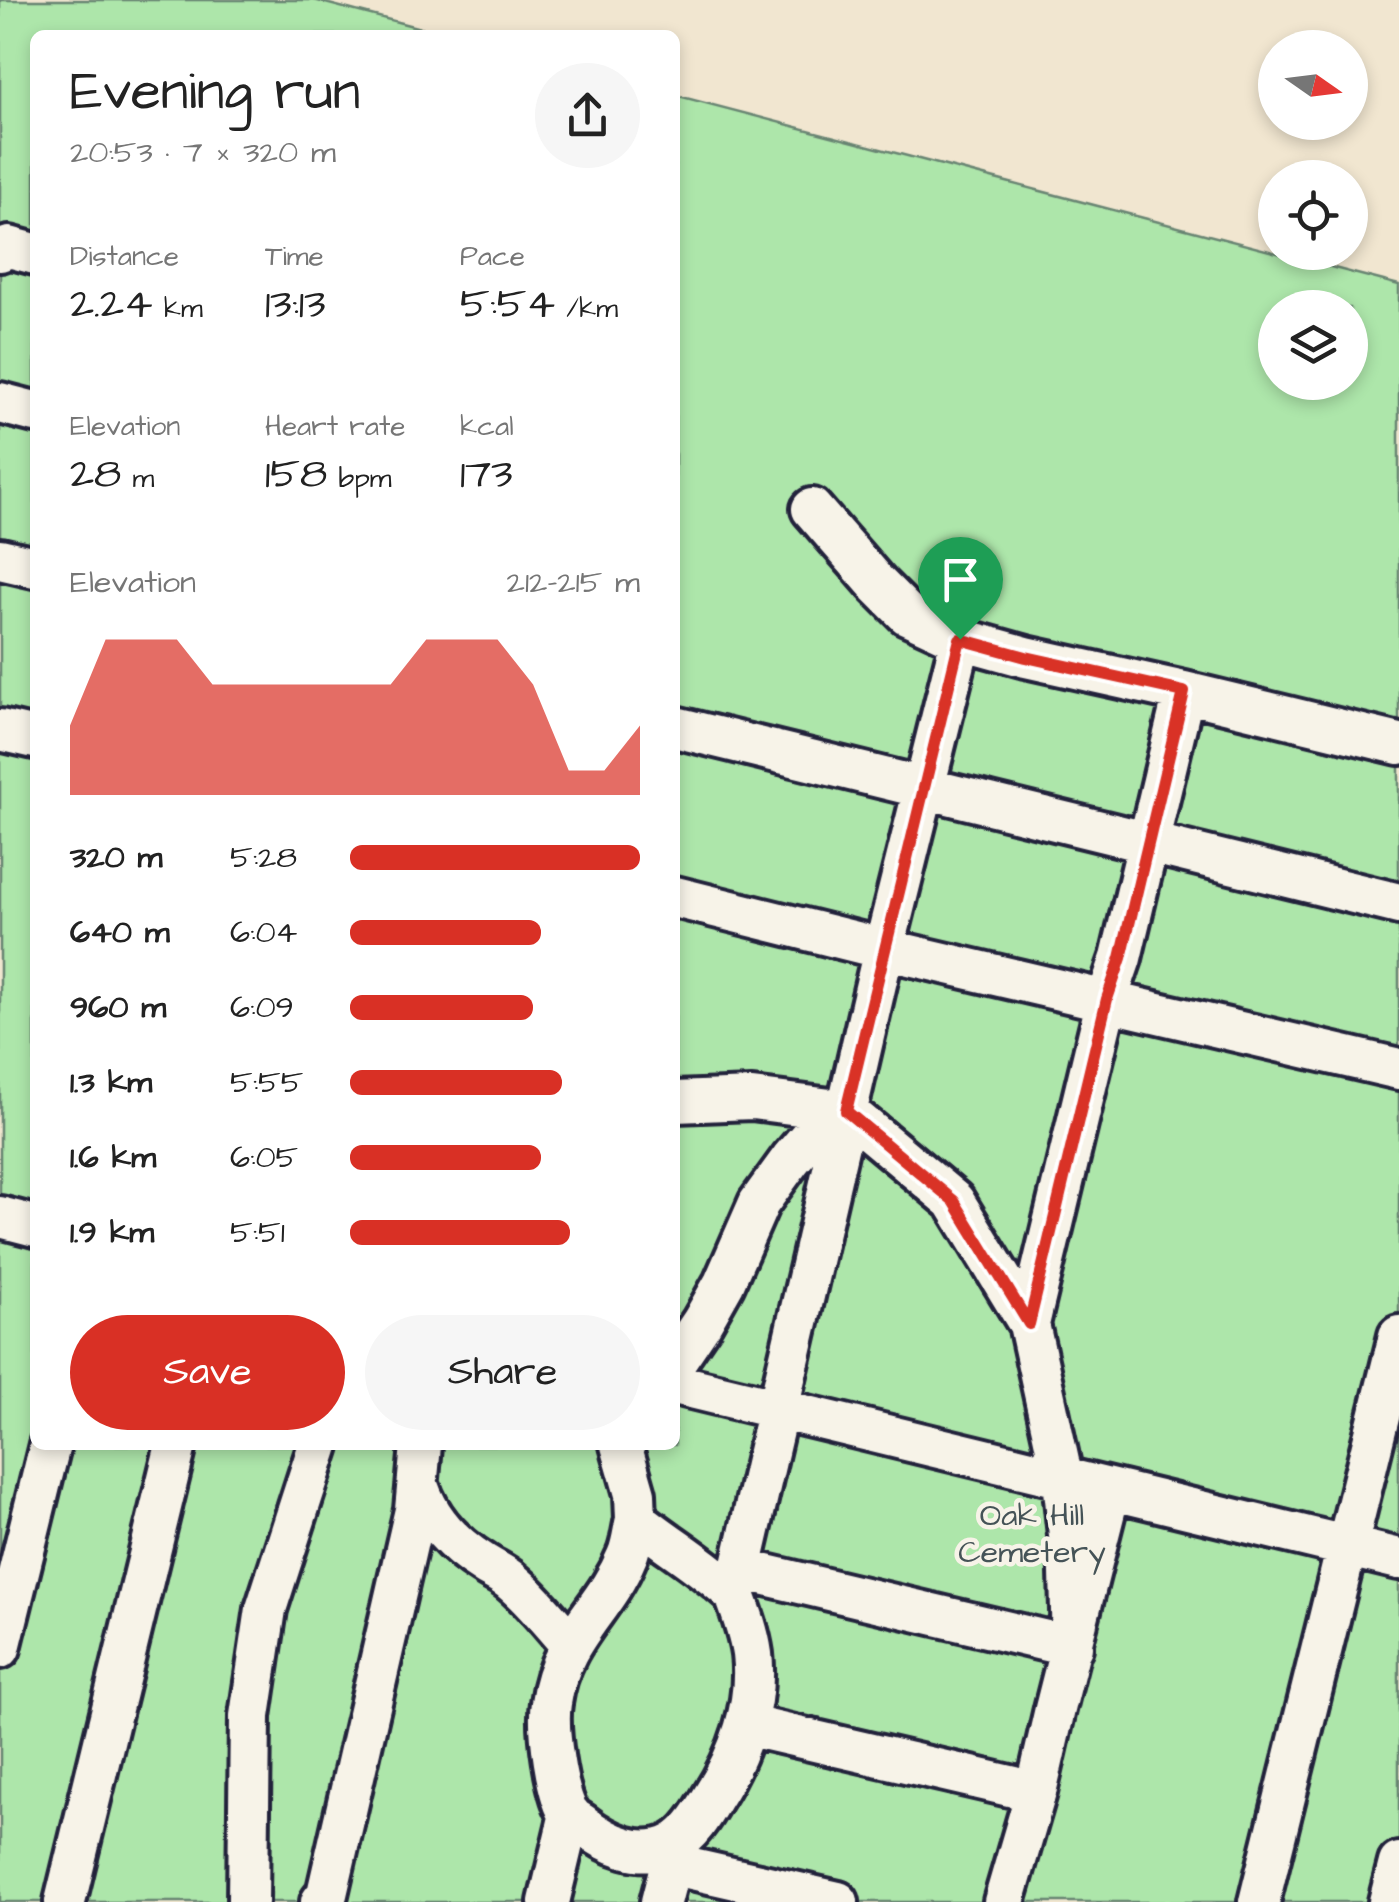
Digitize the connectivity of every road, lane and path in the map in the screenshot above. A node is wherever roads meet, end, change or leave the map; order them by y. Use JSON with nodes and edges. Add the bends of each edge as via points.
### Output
{"nodes":[{"id":1,"x":0,"y":252,"type":"edge"},
{"id":2,"x":30,"y":253,"type":"edge"},
{"id":3,"x":0,"y":404,"type":"edge"},
{"id":4,"x":30,"y":411,"type":"edge"},
{"id":5,"x":812,"y":509,"type":"dead end"},
{"id":6,"x":0,"y":558,"type":"edge"},
{"id":7,"x":30,"y":567,"type":"edge"},
{"id":8,"x":960,"y":639,"type":"junction"},
{"id":9,"x":1184,"y":692,"type":"junction"},
{"id":10,"x":680,"y":728,"type":"edge"},
{"id":11,"x":0,"y":730,"type":"edge"},
{"id":12,"x":30,"y":737,"type":"edge"},
{"id":13,"x":1399,"y":744,"type":"edge"},
{"id":14,"x":926,"y":788,"type":"junction"},
{"id":15,"x":1149,"y":843,"type":"junction"},
{"id":16,"x":680,"y":899,"type":"edge"},
{"id":17,"x":1399,"y":904,"type":"edge"},
{"id":18,"x":884,"y":949,"type":"junction"},
{"id":19,"x":1107,"y":999,"type":"junction"},
{"id":20,"x":1399,"y":1069,"type":"edge"},
{"id":21,"x":680,"y":1102,"type":"edge"},
{"id":22,"x":840,"y":1109,"type":"junction"},
{"id":23,"x":0,"y":1217,"type":"edge"},
{"id":24,"x":30,"y":1225,"type":"edge"},
{"id":25,"x":1029,"y":1324,"type":"junction"},
{"id":26,"x":1399,"y":1336,"type":"edge"},
{"id":27,"x":680,"y":1354,"type":"edge"},
{"id":28,"x":680,"y":1385,"type":"edge"},
{"id":29,"x":778,"y":1410,"type":"junction"},
{"id":30,"x":49,"y":1450,"type":"edge"},
{"id":31,"x":175,"y":1450,"type":"edge"},
{"id":32,"x":316,"y":1450,"type":"edge"},
{"id":33,"x":421,"y":1450,"type":"edge"},
{"id":34,"x":622,"y":1450,"type":"edge"},
{"id":35,"x":1063,"y":1480,"type":"junction"},
{"id":36,"x":419,"y":1488,"type":"junction"},
{"id":37,"x":1110,"y":1491,"type":"junction"},
{"id":38,"x":636,"y":1519,"type":"junction"},
{"id":39,"x":1346,"y":1548,"type":"junction"},
{"id":40,"x":1399,"y":1560,"type":"edge"},
{"id":41,"x":738,"y":1582,"type":"junction"},
{"id":42,"x":570,"y":1644,"type":"junction"},
{"id":43,"x":1072,"y":1647,"type":"junction"},
{"id":44,"x":0,"y":1648,"type":"edge"},
{"id":45,"x":746,"y":1725,"type":"junction"},
{"id":46,"x":1036,"y":1792,"type":"junction"},
{"id":47,"x":570,"y":1814,"type":"junction"},
{"id":48,"x":1399,"y":1863,"type":"edge"},
{"id":49,"x":669,"y":1870,"type":"edge"},
{"id":50,"x":66,"y":1902,"type":"edge"},
{"id":51,"x":248,"y":1902,"type":"edge"},
{"id":52,"x":321,"y":1902,"type":"edge"},
{"id":53,"x":549,"y":1902,"type":"edge"},
{"id":54,"x":838,"y":1902,"type":"edge"},
{"id":55,"x":1004,"y":1902,"type":"edge"},
{"id":56,"x":1259,"y":1902,"type":"edge"},
{"id":57,"x":1389,"y":1902,"type":"edge"}],
"edges":[{"from":1,"to":2,"type":"lane","via":[[8,247]]},
{"from":3,"to":4,"type":"lane"},
{"from":5,"to":8,"type":"lane","via":[[907,614]]},
{"from":6,"to":7,"type":"lane"},
{"from":8,"to":9,"type":"lane"},
{"from":8,"to":14,"type":"lane"},
{"from":9,"to":13,"type":"lane"},
{"from":9,"to":15,"type":"lane"},
{"from":10,"to":14,"type":"lane"},
{"from":11,"to":12,"type":"lane"},
{"from":14,"to":15,"type":"lane"},
{"from":14,"to":18,"type":"lane"},
{"from":15,"to":17,"type":"lane"},
{"from":15,"to":19,"type":"lane"},
{"from":16,"to":18,"type":"lane"},
{"from":18,"to":19,"type":"lane"},
{"from":18,"to":22,"type":"lane"},
{"from":19,"to":20,"type":"lane"},
{"from":19,"to":25,"type":"lane"},
{"from":21,"to":22,"type":"lane","via":[[752,1099]]},
{"from":22,"to":25,"type":"lane","via":[[954,1201]]},
{"from":22,"to":27,"type":"lane","via":[[760,1203],[724,1283]]},
{"from":22,"to":29,"type":"lane"},
{"from":23,"to":24,"type":"lane"},
{"from":25,"to":35,"type":"lane"},
{"from":26,"to":39,"type":"lane"},
{"from":28,"to":29,"type":"lane"},
{"from":29,"to":35,"type":"lane"},
{"from":29,"to":41,"type":"lane"},
{"from":30,"to":44,"type":"lane"},
{"from":31,"to":50,"type":"lane"},
{"from":32,"to":51,"type":"lane","via":[[260,1645],[250,1716]]},
{"from":33,"to":36,"type":"lane"},
{"from":34,"to":38,"type":"lane"},
{"from":35,"to":37,"type":"lane"},
{"from":35,"to":43,"type":"lane"},
{"from":36,"to":42,"type":"lane","via":[[426,1508],[454,1541],[512,1581]]},
{"from":36,"to":52,"type":"lane"},
{"from":37,"to":39,"type":"lane"},
{"from":37,"to":43,"type":"lane"},
{"from":38,"to":41,"type":"lane","via":[[712,1573]]},
{"from":38,"to":42,"type":"lane","via":[[628,1555]]},
{"from":39,"to":40,"type":"lane"},
{"from":39,"to":56,"type":"lane"},
{"from":41,"to":43,"type":"lane"},
{"from":41,"to":45,"type":"lane","via":[[752,1656]]},
{"from":42,"to":47,"type":"lane","via":[[554,1682],[549,1733]]},
{"from":43,"to":46,"type":"lane"},
{"from":45,"to":46,"type":"lane"},
{"from":45,"to":49,"type":"lane","via":[[720,1785]]},
{"from":46,"to":55,"type":"lane"},
{"from":47,"to":49,"type":"lane","via":[[594,1834],[649,1852]]},
{"from":47,"to":53,"type":"lane"},
{"from":48,"to":57,"type":"lane"},
{"from":49,"to":54,"type":"lane"}]}
